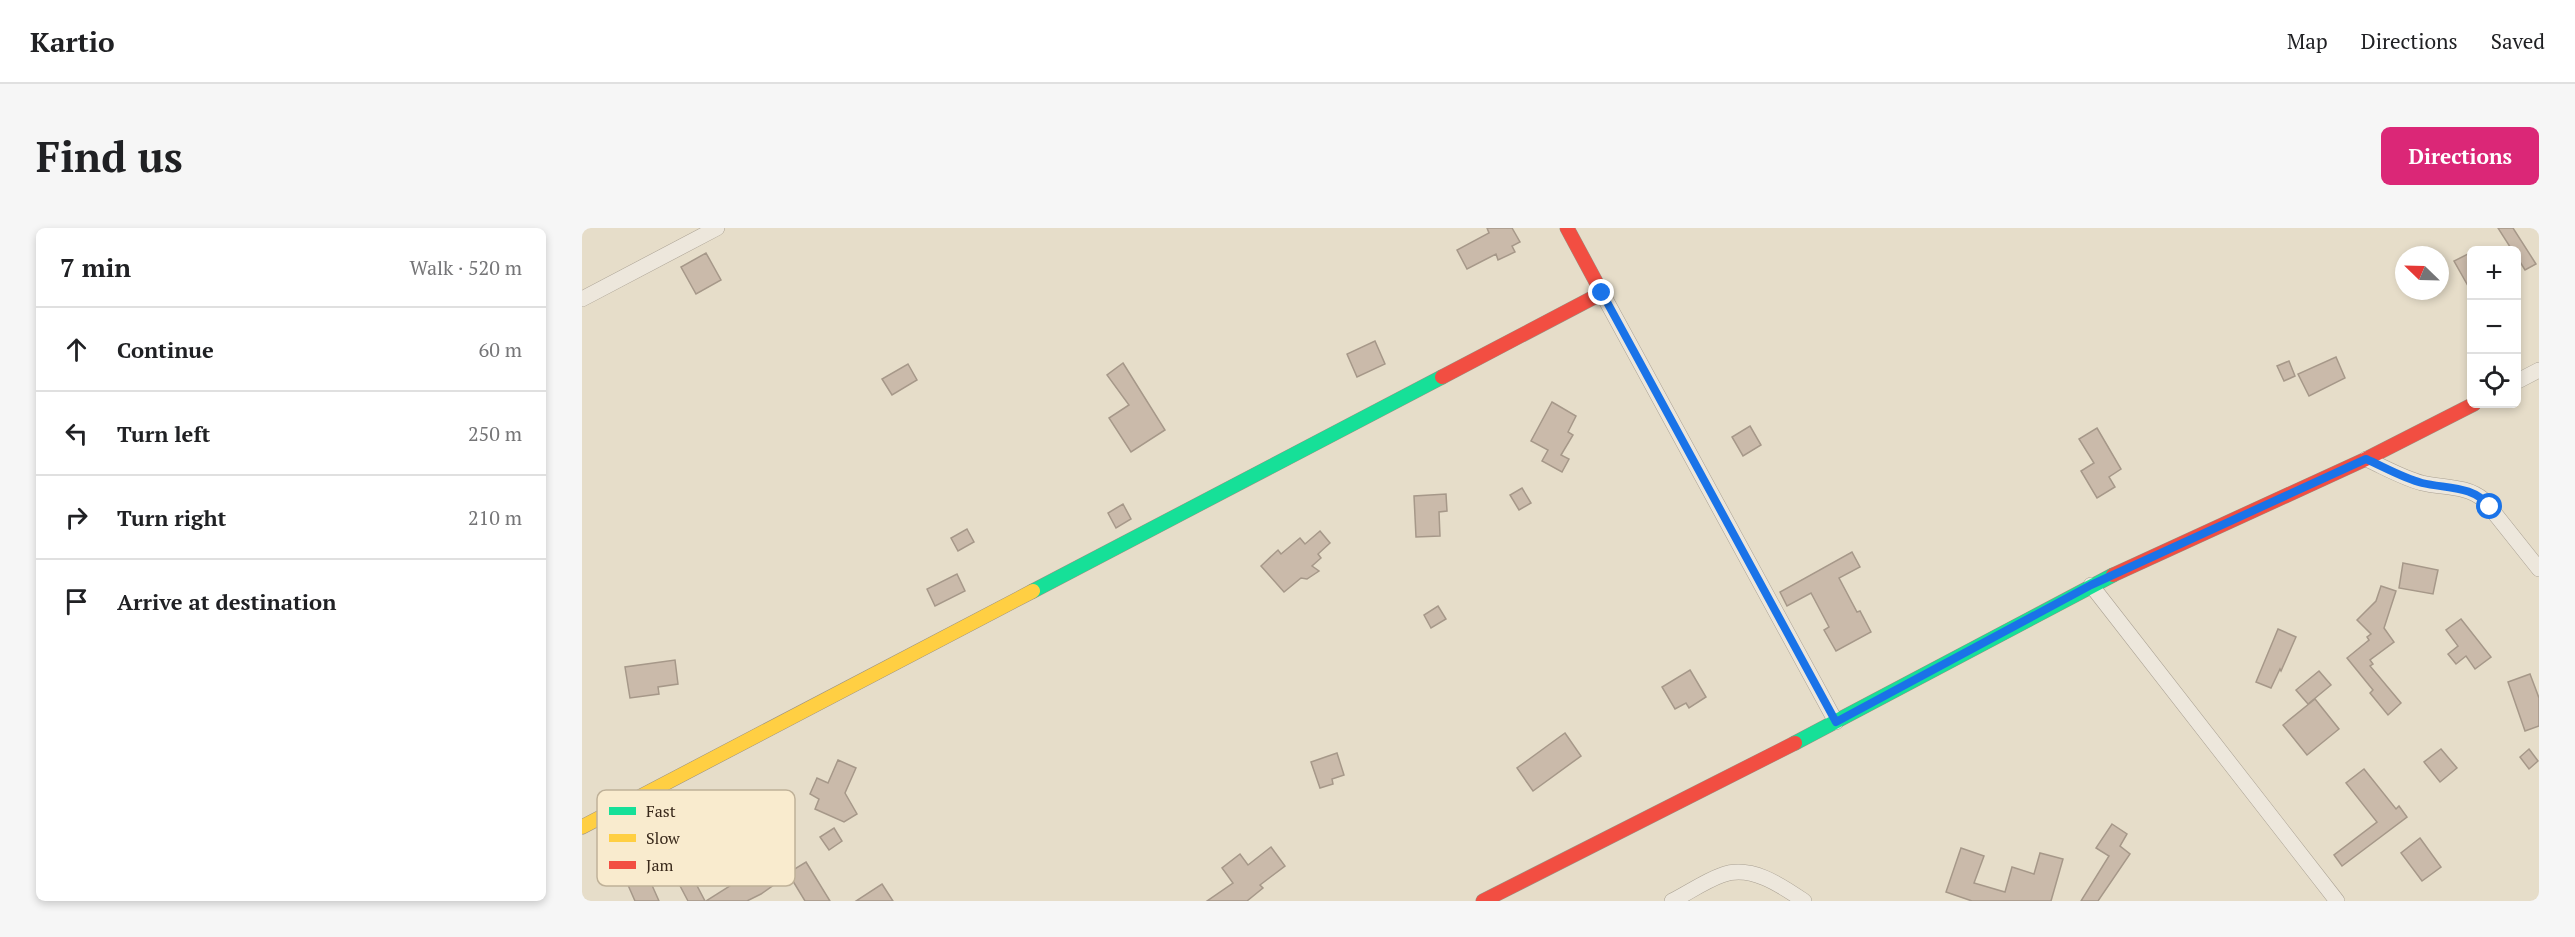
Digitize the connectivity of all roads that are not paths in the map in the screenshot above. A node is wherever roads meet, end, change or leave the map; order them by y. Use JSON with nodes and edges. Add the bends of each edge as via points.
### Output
{"nodes":[{"id":1,"x":717,"y":228,"type":"edge"},
{"id":2,"x":1567,"y":228,"type":"edge"},
{"id":3,"x":1602,"y":293,"type":"junction"},
{"id":4,"x":582,"y":299,"type":"edge"},
{"id":5,"x":2539,"y":370,"type":"edge"},
{"id":6,"x":2521,"y":380,"type":"edge"},
{"id":7,"x":2467,"y":408,"type":"edge"},
{"id":8,"x":2366,"y":459,"type":"junction"},
{"id":9,"x":2539,"y":569,"type":"edge"},
{"id":10,"x":2091,"y":585,"type":"junction"},
{"id":11,"x":1836,"y":722,"type":"junction"},
{"id":12,"x":653,"y":790,"type":"edge"},
{"id":13,"x":597,"y":819,"type":"edge"},
{"id":14,"x":582,"y":827,"type":"edge"},
{"id":15,"x":1483,"y":901,"type":"edge"},
{"id":16,"x":1672,"y":901,"type":"edge"},
{"id":17,"x":1804,"y":901,"type":"edge"},
{"id":18,"x":2337,"y":901,"type":"edge"}],
"edges":[{"from":1,"to":4,"type":"street"},
{"from":2,"to":3,"type":"street"},
{"from":3,"to":11,"type":"street"},
{"from":3,"to":12,"type":"street"},
{"from":5,"to":6,"type":"street"},
{"from":7,"to":8,"type":"street"},
{"from":8,"to":9,"type":"street","via":[[2422,483],[2477,494]]},
{"from":8,"to":10,"type":"street"},
{"from":10,"to":11,"type":"street"},
{"from":10,"to":18,"type":"street"},
{"from":11,"to":15,"type":"street"},
{"from":13,"to":14,"type":"street"},
{"from":16,"to":17,"type":"street","via":[[1724,874],[1745,873],[1766,878]]}]}
